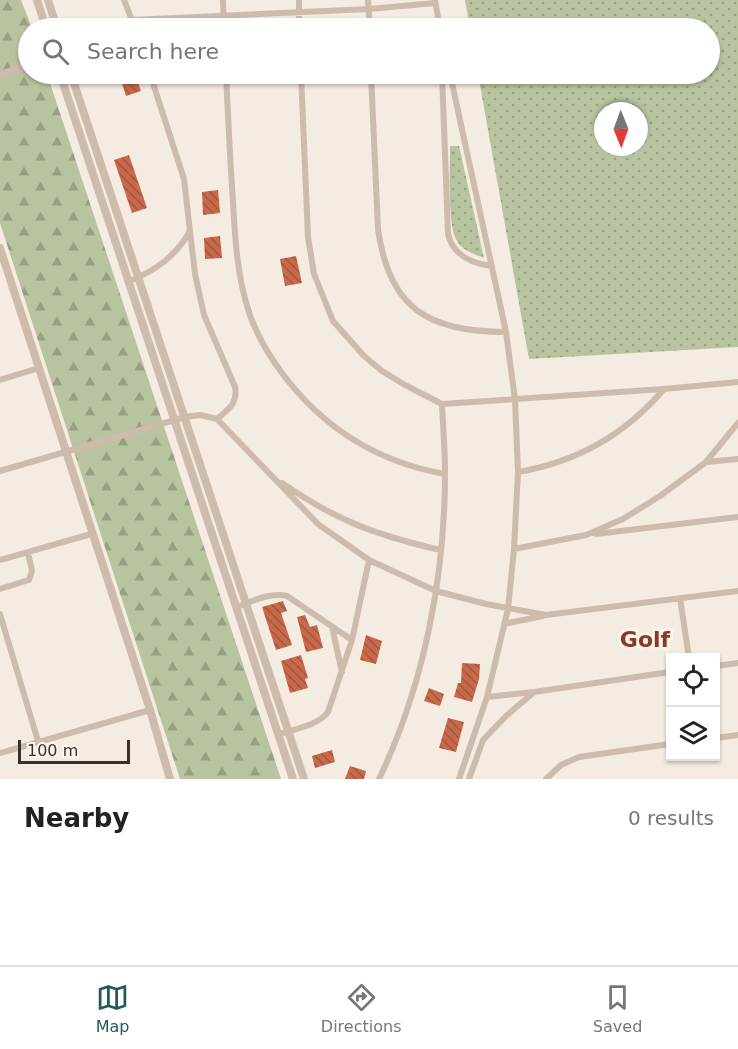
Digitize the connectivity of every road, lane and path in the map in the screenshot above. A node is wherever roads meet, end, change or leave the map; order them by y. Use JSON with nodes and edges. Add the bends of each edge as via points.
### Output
{"nodes":[{"id":1,"x":37,"y":0,"type":"edge"},
{"id":2,"x":48,"y":0,"type":"edge"},
{"id":3,"x":124,"y":0,"type":"edge"},
{"id":4,"x":223,"y":0,"type":"edge"},
{"id":5,"x":299,"y":0,"type":"edge"},
{"id":6,"x":368,"y":0,"type":"edge"},
{"id":7,"x":435,"y":1,"type":"edge"},
{"id":8,"x":369,"y":9,"type":"junction"},
{"id":9,"x":299,"y":12,"type":"junction"},
{"id":10,"x":223,"y":15,"type":"junction"},
{"id":11,"x":43,"y":18,"type":"edge"},
{"id":12,"x":54,"y":18,"type":"edge"},
{"id":13,"x":131,"y":18,"type":"edge"},
{"id":14,"x":168,"y":18,"type":"edge"},
{"id":15,"x":223,"y":18,"type":"edge"},
{"id":16,"x":299,"y":18,"type":"edge"},
{"id":17,"x":369,"y":18,"type":"edge"},
{"id":18,"x":438,"y":18,"type":"edge"},
{"id":19,"x":18,"y":69,"type":"edge"},
{"id":20,"x":0,"y":75,"type":"edge"},
{"id":21,"x":63,"y":84,"type":"edge"},
{"id":22,"x":74,"y":84,"type":"edge"},
{"id":23,"x":153,"y":84,"type":"edge"},
{"id":24,"x":227,"y":84,"type":"edge"},
{"id":25,"x":301,"y":84,"type":"edge"},
{"id":26,"x":372,"y":84,"type":"edge"},
{"id":27,"x":442,"y":84,"type":"edge"},
{"id":28,"x":452,"y":84,"type":"edge"},
{"id":29,"x":190,"y":230,"type":"junction"},
{"id":30,"x":0,"y":248,"type":"edge"},
{"id":31,"x":491,"y":266,"type":"junction"},
{"id":32,"x":139,"y":277,"type":"junction"},
{"id":33,"x":130,"y":281,"type":"junction"},
{"id":34,"x":506,"y":332,"type":"junction"},
{"id":35,"x":39,"y":368,"type":"junction"},
{"id":36,"x":0,"y":380,"type":"edge"},
{"id":37,"x":738,"y":382,"type":"edge"},
{"id":38,"x":664,"y":390,"type":"junction"},
{"id":39,"x":515,"y":400,"type":"junction"},
{"id":40,"x":442,"y":404,"type":"junction"},
{"id":41,"x":185,"y":417,"type":"junction"},
{"id":42,"x":218,"y":419,"type":"junction"},
{"id":43,"x":175,"y":420,"type":"junction"},
{"id":44,"x":738,"y":423,"type":"edge"},
{"id":45,"x":65,"y":451,"type":"junction"},
{"id":46,"x":738,"y":459,"type":"edge"},
{"id":47,"x":706,"y":462,"type":"junction"},
{"id":48,"x":0,"y":471,"type":"edge"},
{"id":49,"x":518,"y":472,"type":"junction"},
{"id":50,"x":445,"y":474,"type":"junction"},
{"id":51,"x":272,"y":476,"type":"junction"},
{"id":52,"x":738,"y":517,"type":"edge"},
{"id":53,"x":92,"y":534,"type":"junction"},
{"id":54,"x":586,"y":536,"type":"junction"},
{"id":55,"x":514,"y":549,"type":"junction"},
{"id":56,"x":441,"y":550,"type":"junction"},
{"id":57,"x":28,"y":553,"type":"junction"},
{"id":58,"x":0,"y":560,"type":"edge"},
{"id":59,"x":369,"y":560,"type":"junction"},
{"id":60,"x":0,"y":590,"type":"edge"},
{"id":61,"x":436,"y":591,"type":"junction"},
{"id":62,"x":738,"y":591,"type":"edge"},
{"id":63,"x":680,"y":598,"type":"junction"},
{"id":64,"x":246,"y":604,"type":"junction"},
{"id":65,"x":237,"y":607,"type":"junction"},
{"id":66,"x":508,"y":609,"type":"junction"},
{"id":67,"x":0,"y":614,"type":"edge"},
{"id":68,"x":546,"y":615,"type":"junction"},
{"id":69,"x":504,"y":624,"type":"junction"},
{"id":70,"x":332,"y":627,"type":"junction"},
{"id":71,"x":352,"y":640,"type":"junction"},
{"id":72,"x":688,"y":653,"type":"edge"},
{"id":73,"x":738,"y":663,"type":"edge"},
{"id":74,"x":720,"y":665,"type":"edge"},
{"id":75,"x":342,"y":672,"type":"junction"},
{"id":76,"x":666,"y":673,"type":"edge"},
{"id":77,"x":534,"y":692,"type":"junction"},
{"id":78,"x":487,"y":697,"type":"junction"},
{"id":79,"x":150,"y":710,"type":"junction"},
{"id":80,"x":288,"y":731,"type":"junction"},
{"id":81,"x":279,"y":734,"type":"junction"},
{"id":82,"x":738,"y":735,"type":"edge"},
{"id":83,"x":473,"y":736,"type":"junction"},
{"id":84,"x":720,"y":737,"type":"edge"},
{"id":85,"x":483,"y":740,"type":"junction"},
{"id":86,"x":38,"y":741,"type":"junction"},
{"id":87,"x":666,"y":745,"type":"edge"},
{"id":88,"x":0,"y":753,"type":"edge"},
{"id":89,"x":170,"y":779,"type":"edge"},
{"id":90,"x":293,"y":779,"type":"edge"},
{"id":91,"x":304,"y":779,"type":"edge"},
{"id":92,"x":379,"y":779,"type":"edge"},
{"id":93,"x":459,"y":779,"type":"edge"},
{"id":94,"x":469,"y":779,"type":"edge"},
{"id":95,"x":546,"y":779,"type":"edge"}],
"edges":[{"from":1,"to":11,"type":"street"},
{"from":2,"to":12,"type":"street"},
{"from":3,"to":13,"type":"street"},
{"from":4,"to":10,"type":"street"},
{"from":5,"to":9,"type":"street"},
{"from":6,"to":8,"type":"street"},
{"from":7,"to":8,"type":"street"},
{"from":7,"to":18,"type":"street"},
{"from":8,"to":9,"type":"street"},
{"from":8,"to":17,"type":"street"},
{"from":9,"to":10,"type":"street"},
{"from":9,"to":16,"type":"street"},
{"from":10,"to":14,"type":"street"},
{"from":10,"to":15,"type":"street"},
{"from":19,"to":20,"type":"street"},
{"from":21,"to":33,"type":"street"},
{"from":22,"to":32,"type":"street"},
{"from":23,"to":29,"type":"street","via":[[184,179]]},
{"from":24,"to":50,"type":"street","via":[[236,256],[248,312],[261,341],[307,404],[336,429],[389,458]]},
{"from":25,"to":40,"type":"street","via":[[308,237],[323,300],[333,321],[364,357],[405,386]]},
{"from":26,"to":34,"type":"street","via":[[378,229],[392,282],[414,308],[445,326]]},
{"from":27,"to":31,"type":"street","via":[[448,234],[451,244],[466,259]]},
{"from":28,"to":31,"type":"street"},
{"from":29,"to":32,"type":"street","via":[[169,258]]},
{"from":29,"to":42,"type":"street","via":[[204,315],[237,397]]},
{"from":30,"to":35,"type":"street"},
{"from":31,"to":34,"type":"street"},
{"from":32,"to":33,"type":"street"},
{"from":32,"to":41,"type":"street"},
{"from":33,"to":43,"type":"street"},
{"from":34,"to":39,"type":"street"},
{"from":35,"to":36,"type":"street"},
{"from":35,"to":45,"type":"street"},
{"from":37,"to":38,"type":"street"},
{"from":38,"to":39,"type":"street"},
{"from":38,"to":49,"type":"street","via":[[637,418],[604,443],[568,459]]},
{"from":39,"to":40,"type":"street"},
{"from":39,"to":49,"type":"street"},
{"from":40,"to":50,"type":"street"},
{"from":41,"to":42,"type":"street"},
{"from":41,"to":43,"type":"street"},
{"from":41,"to":64,"type":"street"},
{"from":42,"to":51,"type":"street"},
{"from":43,"to":45,"type":"street"},
{"from":43,"to":65,"type":"street"},
{"from":44,"to":47,"type":"street"},
{"from":45,"to":48,"type":"street"},
{"from":45,"to":53,"type":"street"},
{"from":46,"to":47,"type":"street"},
{"from":47,"to":54,"type":"street","via":[[633,513]]},
{"from":49,"to":55,"type":"street"},
{"from":50,"to":56,"type":"street"},
{"from":51,"to":56,"type":"street","via":[[353,524]]},
{"from":51,"to":59,"type":"street","via":[[311,518]]},
{"from":52,"to":54,"type":"street"},
{"from":53,"to":57,"type":"street"},
{"from":53,"to":79,"type":"street"},
{"from":54,"to":55,"type":"street"},
{"from":55,"to":66,"type":"street"},
{"from":56,"to":61,"type":"street"},
{"from":57,"to":58,"type":"street"},
{"from":57,"to":60,"type":"street","via":[[32,572],[29,580]]},
{"from":59,"to":61,"type":"street"},
{"from":59,"to":71,"type":"street"},
{"from":61,"to":66,"type":"street"},
{"from":61,"to":92,"type":"street","via":[[416,681]]},
{"from":62,"to":63,"type":"street"},
{"from":63,"to":68,"type":"street"},
{"from":63,"to":72,"type":"street"},
{"from":64,"to":65,"type":"street"},
{"from":64,"to":70,"type":"street","via":[[272,595],[287,596]]},
{"from":64,"to":80,"type":"street"},
{"from":65,"to":81,"type":"street"},
{"from":66,"to":68,"type":"street"},
{"from":66,"to":69,"type":"street"},
{"from":67,"to":86,"type":"street"},
{"from":68,"to":69,"type":"street"},
{"from":69,"to":78,"type":"street"},
{"from":70,"to":71,"type":"street"},
{"from":70,"to":75,"type":"street"},
{"from":71,"to":75,"type":"street"},
{"from":73,"to":74,"type":"street"},
{"from":75,"to":80,"type":"street","via":[[323,718]]},
{"from":76,"to":77,"type":"street"},
{"from":77,"to":78,"type":"street"},
{"from":77,"to":85,"type":"street"},
{"from":78,"to":83,"type":"street"},
{"from":79,"to":86,"type":"street"},
{"from":79,"to":89,"type":"street"},
{"from":80,"to":81,"type":"street"},
{"from":80,"to":91,"type":"street"},
{"from":81,"to":90,"type":"street"},
{"from":82,"to":84,"type":"street"},
{"from":83,"to":85,"type":"street"},
{"from":83,"to":93,"type":"street"},
{"from":85,"to":94,"type":"street"},
{"from":86,"to":88,"type":"street"},
{"from":87,"to":95,"type":"street","via":[[579,757],[561,765]]}]}
